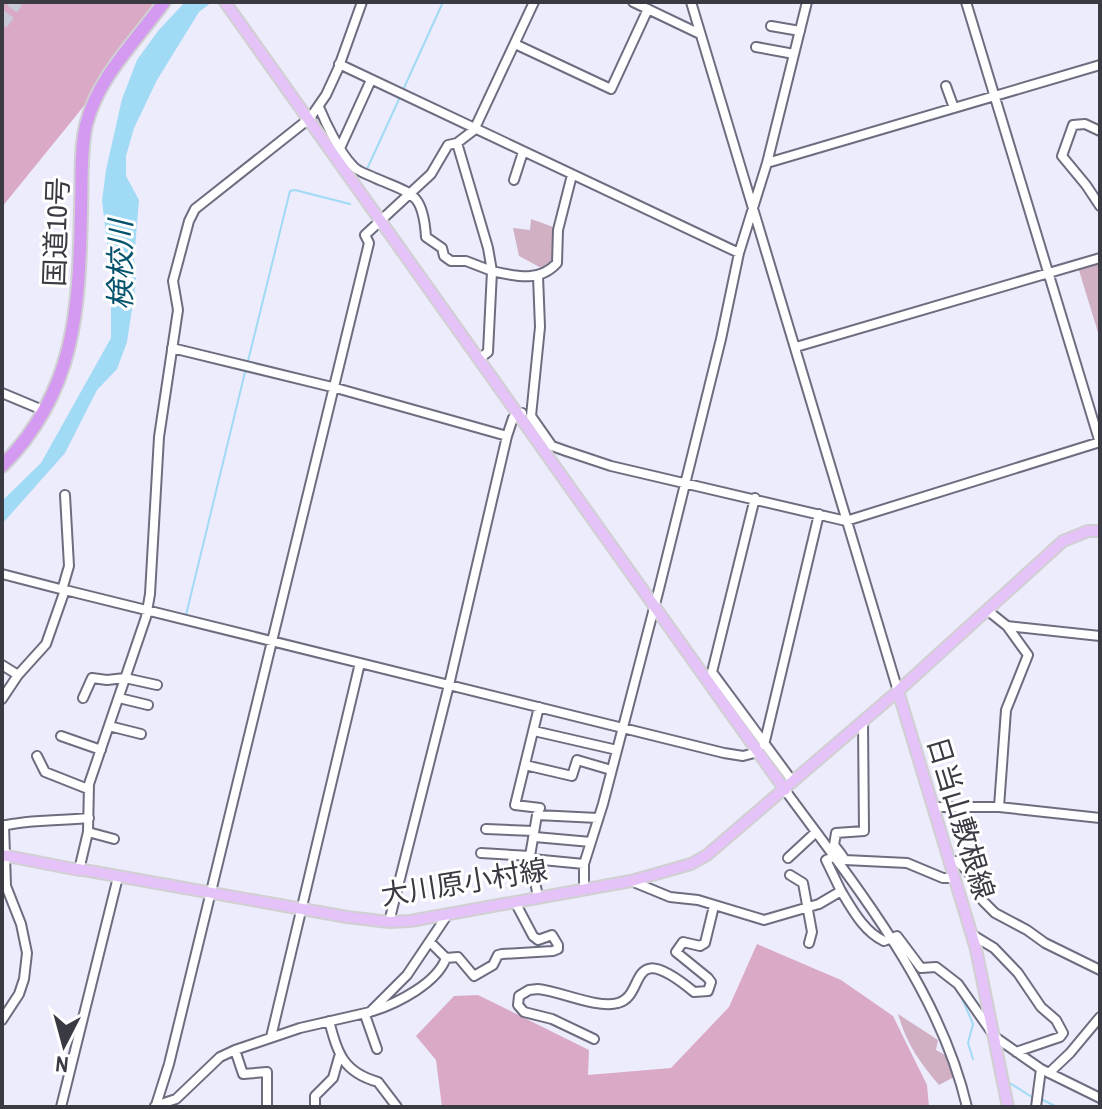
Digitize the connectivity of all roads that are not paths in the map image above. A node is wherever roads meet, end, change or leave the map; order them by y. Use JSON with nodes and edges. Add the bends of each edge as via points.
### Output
{"nodes":[{"id":1,"x":164,"y":2,"type":"edge"},
{"id":2,"x":225,"y":2,"type":"edge"},
{"id":3,"x":362,"y":2,"type":"edge"},
{"id":4,"x":534,"y":2,"type":"edge"},
{"id":5,"x":633,"y":2,"type":"edge"},
{"id":6,"x":807,"y":2,"type":"edge"},
{"id":7,"x":966,"y":2,"type":"edge"},
{"id":8,"x":693,"y":3,"type":"edge"},
{"id":9,"x":648,"y":9,"type":"junction"},
{"id":10,"x":771,"y":26,"type":"dead end"},
{"id":11,"x":800,"y":31,"type":"junction"},
{"id":12,"x":700,"y":34,"type":"junction"},
{"id":13,"x":515,"y":44,"type":"junction"},
{"id":14,"x":756,"y":47,"type":"dead end"},
{"id":15,"x":794,"y":54,"type":"junction"},
{"id":16,"x":339,"y":64,"type":"junction"},
{"id":17,"x":1100,"y":65,"type":"edge"},
{"id":18,"x":371,"y":80,"type":"junction"},
{"id":19,"x":946,"y":86,"type":"dead end"},
{"id":20,"x":994,"y":96,"type":"junction"},
{"id":21,"x":319,"y":107,"type":"junction"},
{"id":22,"x":954,"y":108,"type":"junction"},
{"id":23,"x":310,"y":118,"type":"junction"},
{"id":24,"x":474,"y":130,"type":"junction"},
{"id":25,"x":1100,"y":131,"type":"edge"},
{"id":26,"x":457,"y":143,"type":"junction"},
{"id":27,"x":341,"y":146,"type":"junction"},
{"id":28,"x":523,"y":152,"type":"junction"},
{"id":29,"x":767,"y":163,"type":"junction"},
{"id":30,"x":572,"y":175,"type":"junction"},
{"id":31,"x":514,"y":180,"type":"dead end"},
{"id":32,"x":410,"y":193,"type":"junction"},
{"id":33,"x":753,"y":205,"type":"junction"},
{"id":34,"x":1100,"y":206,"type":"edge"},
{"id":35,"x":381,"y":220,"type":"junction"},
{"id":36,"x":739,"y":253,"type":"junction"},
{"id":37,"x":1100,"y":258,"type":"edge"},
{"id":38,"x":492,"y":271,"type":"junction"},
{"id":39,"x":1047,"y":273,"type":"junction"},
{"id":40,"x":538,"y":276,"type":"junction"},
{"id":41,"x":796,"y":347,"type":"junction"},
{"id":42,"x":172,"y":348,"type":"junction"},
{"id":43,"x":479,"y":359,"type":"junction"},
{"id":44,"x":336,"y":388,"type":"junction"},
{"id":45,"x":2,"y":393,"type":"edge"},
{"id":46,"x":530,"y":409,"type":"junction"},
{"id":47,"x":45,"y":411,"type":"junction"},
{"id":48,"x":519,"y":416,"type":"junction"},
{"id":49,"x":507,"y":436,"type":"junction"},
{"id":50,"x":1100,"y":442,"type":"edge"},
{"id":51,"x":2,"y":466,"type":"edge"},
{"id":52,"x":685,"y":484,"type":"junction"},
{"id":53,"x":65,"y":495,"type":"dead end"},
{"id":54,"x":755,"y":498,"type":"junction"},
{"id":55,"x":819,"y":514,"type":"junction"},
{"id":56,"x":846,"y":521,"type":"junction"},
{"id":57,"x":1100,"y":531,"type":"edge"},
{"id":58,"x":2,"y":574,"type":"edge"},
{"id":59,"x":64,"y":590,"type":"junction"},
{"id":60,"x":654,"y":607,"type":"junction"},
{"id":61,"x":987,"y":610,"type":"junction"},
{"id":62,"x":147,"y":611,"type":"junction"},
{"id":63,"x":1007,"y":626,"type":"junction"},
{"id":64,"x":1100,"y":636,"type":"edge"},
{"id":65,"x":271,"y":641,"type":"junction"},
{"id":66,"x":360,"y":663,"type":"junction"},
{"id":67,"x":2,"y":665,"type":"edge"},
{"id":68,"x":18,"y":675,"type":"junction"},
{"id":69,"x":125,"y":678,"type":"junction"},
{"id":70,"x":157,"y":685,"type":"dead end"},
{"id":71,"x":449,"y":685,"type":"junction"},
{"id":72,"x":898,"y":691,"type":"junction"},
{"id":73,"x":83,"y":698,"type":"dead end"},
{"id":74,"x":119,"y":698,"type":"junction"},
{"id":75,"x":2,"y":699,"type":"edge"},
{"id":76,"x":148,"y":705,"type":"dead end"},
{"id":77,"x":539,"y":707,"type":"junction"},
{"id":78,"x":863,"y":722,"type":"junction"},
{"id":79,"x":109,"y":726,"type":"junction"},
{"id":80,"x":623,"y":728,"type":"junction"},
{"id":81,"x":534,"y":731,"type":"junction"},
{"id":82,"x":141,"y":734,"type":"dead end"},
{"id":83,"x":61,"y":736,"type":"dead end"},
{"id":84,"x":761,"y":749,"type":"junction"},
{"id":85,"x":101,"y":750,"type":"junction"},
{"id":86,"x":617,"y":750,"type":"junction"},
{"id":87,"x":37,"y":756,"type":"dead end"},
{"id":88,"x":525,"y":765,"type":"junction"},
{"id":89,"x":611,"y":770,"type":"junction"},
{"id":90,"x":789,"y":786,"type":"junction"},
{"id":91,"x":88,"y":789,"type":"junction"},
{"id":92,"x":933,"y":807,"type":"junction"},
{"id":93,"x":999,"y":807,"type":"junction"},
{"id":94,"x":537,"y":815,"type":"junction"},
{"id":95,"x":89,"y":818,"type":"junction"},
{"id":96,"x":598,"y":818,"type":"junction"},
{"id":97,"x":1100,"y":818,"type":"edge"},
{"id":98,"x":3,"y":826,"type":"edge"},
{"id":99,"x":486,"y":829,"type":"dead end"},
{"id":100,"x":88,"y":832,"type":"junction"},
{"id":101,"x":816,"y":832,"type":"junction"},
{"id":102,"x":534,"y":834,"type":"junction"},
{"id":103,"x":114,"y":839,"type":"dead end"},
{"id":104,"x":591,"y":842,"type":"junction"},
{"id":105,"x":481,"y":853,"type":"dead end"},
{"id":106,"x":4,"y":855,"type":"edge"},
{"id":107,"x":837,"y":855,"type":"junction"},
{"id":108,"x":531,"y":858,"type":"junction"},
{"id":109,"x":949,"y":862,"type":"junction"},
{"id":110,"x":801,"y":863,"type":"dead end"},
{"id":111,"x":584,"y":864,"type":"junction"},
{"id":112,"x":78,"y":870,"type":"junction"},
{"id":113,"x":4,"y":877,"type":"edge"},
{"id":114,"x":118,"y":877,"type":"junction"},
{"id":115,"x":791,"y":878,"type":"dead end"},
{"id":116,"x":954,"y":878,"type":"junction"},
{"id":117,"x":631,"y":881,"type":"junction"},
{"id":118,"x":584,"y":888,"type":"junction"},
{"id":119,"x":841,"y":891,"type":"junction"},
{"id":120,"x":210,"y":893,"type":"junction"},
{"id":121,"x":538,"y":897,"type":"junction"},
{"id":122,"x":515,"y":902,"type":"junction"},
{"id":123,"x":2,"y":905,"type":"edge"},
{"id":124,"x":14,"y":906,"type":"junction"},
{"id":125,"x":714,"y":906,"type":"junction"},
{"id":126,"x":807,"y":908,"type":"junction"},
{"id":127,"x":301,"y":909,"type":"junction"},
{"id":128,"x":448,"y":914,"type":"junction"},
{"id":129,"x":389,"y":922,"type":"junction"},
{"id":130,"x":971,"y":934,"type":"junction"},
{"id":131,"x":890,"y":937,"type":"junction"},
{"id":132,"x":430,"y":942,"type":"junction"},
{"id":133,"x":809,"y":943,"type":"dead end"},
{"id":134,"x":446,"y":958,"type":"junction"},
{"id":135,"x":1100,"y":970,"type":"edge"},
{"id":136,"x":368,"y":1014,"type":"junction"},
{"id":137,"x":1100,"y":1017,"type":"edge"},
{"id":138,"x":2,"y":1020,"type":"edge"},
{"id":139,"x":329,"y":1021,"type":"junction"},
{"id":140,"x":271,"y":1037,"type":"junction"},
{"id":141,"x":995,"y":1037,"type":"junction"},
{"id":142,"x":594,"y":1039,"type":"dead end"},
{"id":143,"x":377,"y":1049,"type":"dead end"},
{"id":144,"x":235,"y":1050,"type":"junction"},
{"id":145,"x":1016,"y":1052,"type":"junction"},
{"id":146,"x":339,"y":1057,"type":"junction"},
{"id":147,"x":1045,"y":1071,"type":"junction"},
{"id":148,"x":1100,"y":1098,"type":"edge"},
{"id":149,"x":267,"y":1105,"type":"edge"},
{"id":150,"x":154,"y":1106,"type":"edge"},
{"id":151,"x":61,"y":1107,"type":"edge"},
{"id":152,"x":315,"y":1107,"type":"edge"},
{"id":153,"x":397,"y":1107,"type":"edge"},
{"id":154,"x":967,"y":1107,"type":"edge"},
{"id":155,"x":1008,"y":1107,"type":"edge"},
{"id":156,"x":1036,"y":1107,"type":"edge"}],
"edges":[{"from":1,"to":47,"type":"highway","name":"国道10号","via":[[105,80],[89,118],[75,322]]},
{"from":2,"to":23,"type":"main road"},
{"from":3,"to":16,"type":"street"},
{"from":4,"to":13,"type":"street"},
{"from":5,"to":9,"type":"street"},
{"from":6,"to":11,"type":"street"},
{"from":7,"to":20,"type":"street"},
{"from":8,"to":12,"type":"street"},
{"from":9,"to":12,"type":"street"},
{"from":9,"to":13,"type":"street","via":[[611,89]]},
{"from":10,"to":11,"type":"street"},
{"from":11,"to":15,"type":"street"},
{"from":12,"to":33,"type":"street"},
{"from":13,"to":24,"type":"street"},
{"from":14,"to":15,"type":"street"},
{"from":15,"to":29,"type":"street"},
{"from":16,"to":18,"type":"street"},
{"from":16,"to":21,"type":"street"},
{"from":17,"to":20,"type":"street"},
{"from":18,"to":24,"type":"street"},
{"from":18,"to":27,"type":"street"},
{"from":19,"to":22,"type":"street"},
{"from":20,"to":22,"type":"street"},
{"from":20,"to":39,"type":"street"},
{"from":21,"to":23,"type":"street"},
{"from":21,"to":27,"type":"street"},
{"from":22,"to":29,"type":"street"},
{"from":23,"to":35,"type":"main road"},
{"from":23,"to":42,"type":"street","via":[[192,213],[173,281],[178,310]]},
{"from":24,"to":26,"type":"street"},
{"from":24,"to":28,"type":"street"},
{"from":25,"to":34,"type":"street","via":[[1073,125],[1062,156]]},
{"from":26,"to":32,"type":"street","via":[[448,145],[431,174]]},
{"from":26,"to":38,"type":"street"},
{"from":27,"to":32,"type":"street","via":[[354,169]]},
{"from":28,"to":30,"type":"street"},
{"from":28,"to":31,"type":"street"},
{"from":29,"to":33,"type":"street"},
{"from":30,"to":36,"type":"street"},
{"from":30,"to":40,"type":"street","via":[[558,230],[557,263]]},
{"from":32,"to":35,"type":"street"},
{"from":32,"to":38,"type":"street","via":[[425,214],[426,237],[442,248],[444,256]]},
{"from":33,"to":36,"type":"street"},
{"from":33,"to":41,"type":"street"},
{"from":35,"to":43,"type":"main road"},
{"from":35,"to":44,"type":"street","via":[[365,235],[369,243]]},
{"from":36,"to":52,"type":"street"},
{"from":37,"to":39,"type":"street"},
{"from":38,"to":40,"type":"street"},
{"from":38,"to":43,"type":"street","via":[[488,352]]},
{"from":39,"to":41,"type":"street"},
{"from":39,"to":50,"type":"street"},
{"from":40,"to":46,"type":"street","via":[[540,327]]},
{"from":41,"to":56,"type":"street"},
{"from":42,"to":44,"type":"street"},
{"from":42,"to":62,"type":"street","via":[[159,437]]},
{"from":43,"to":48,"type":"main road"},
{"from":44,"to":49,"type":"street"},
{"from":44,"to":65,"type":"street"},
{"from":45,"to":47,"type":"street"},
{"from":46,"to":48,"type":"street"},
{"from":46,"to":52,"type":"street","via":[[552,446]]},
{"from":47,"to":51,"type":"highway","name":"国道10号"},
{"from":48,"to":49,"type":"street","via":[[513,418]]},
{"from":48,"to":60,"type":"main road"},
{"from":49,"to":71,"type":"street"},
{"from":50,"to":56,"type":"street"},
{"from":52,"to":54,"type":"street"},
{"from":52,"to":60,"type":"street"},
{"from":53,"to":59,"type":"street","via":[[69,566]]},
{"from":54,"to":55,"type":"street"},
{"from":54,"to":84,"type":"street","via":[[712,672]]},
{"from":55,"to":56,"type":"street"},
{"from":55,"to":84,"type":"street"},
{"from":56,"to":72,"type":"street"},
{"from":57,"to":61,"type":"main road","via":[[1063,541]]},
{"from":58,"to":59,"type":"street"},
{"from":59,"to":62,"type":"street"},
{"from":59,"to":68,"type":"street","via":[[46,644]]},
{"from":60,"to":80,"type":"street"},
{"from":60,"to":84,"type":"main road"},
{"from":61,"to":63,"type":"street"},
{"from":61,"to":72,"type":"main road"},
{"from":62,"to":65,"type":"street"},
{"from":62,"to":69,"type":"street"},
{"from":63,"to":64,"type":"street"},
{"from":63,"to":93,"type":"street","via":[[1028,656],[1006,710]]},
{"from":65,"to":66,"type":"street"},
{"from":65,"to":120,"type":"street"},
{"from":66,"to":71,"type":"street"},
{"from":66,"to":127,"type":"street"},
{"from":67,"to":68,"type":"street"},
{"from":68,"to":75,"type":"street"},
{"from":69,"to":70,"type":"street"},
{"from":69,"to":73,"type":"street","via":[[92,678]]},
{"from":69,"to":74,"type":"street"},
{"from":71,"to":77,"type":"street"},
{"from":71,"to":129,"type":"street"},
{"from":72,"to":78,"type":"main road"},
{"from":72,"to":92,"type":"main road","name":"日当山敷根線"},
{"from":74,"to":76,"type":"street"},
{"from":74,"to":79,"type":"street"},
{"from":77,"to":80,"type":"street"},
{"from":77,"to":81,"type":"street"},
{"from":78,"to":90,"type":"main road"},
{"from":78,"to":107,"type":"street","via":[[864,831],[836,833]]},
{"from":79,"to":82,"type":"street"},
{"from":79,"to":85,"type":"street"},
{"from":80,"to":84,"type":"street","via":[[737,755]]},
{"from":80,"to":86,"type":"street"},
{"from":81,"to":86,"type":"street"},
{"from":81,"to":88,"type":"street"},
{"from":83,"to":85,"type":"street"},
{"from":84,"to":90,"type":"main road"},
{"from":85,"to":91,"type":"street"},
{"from":86,"to":89,"type":"street"},
{"from":87,"to":91,"type":"street","via":[[45,772]]},
{"from":88,"to":89,"type":"street","via":[[572,776],[577,760]]},
{"from":88,"to":94,"type":"street","via":[[515,805],[540,808]]},
{"from":89,"to":96,"type":"street"},
{"from":90,"to":101,"type":"street"},
{"from":90,"to":117,"type":"main road","name":"大川原小村線","via":[[707,855],[677,870]]},
{"from":91,"to":95,"type":"street"},
{"from":92,"to":93,"type":"street"},
{"from":92,"to":109,"type":"main road","name":"日当山敷根線"},
{"from":93,"to":97,"type":"street"},
{"from":94,"to":96,"type":"street"},
{"from":94,"to":102,"type":"street"},
{"from":95,"to":98,"type":"street"},
{"from":95,"to":100,"type":"street"},
{"from":96,"to":104,"type":"street"},
{"from":98,"to":106,"type":"street"},
{"from":99,"to":102,"type":"street"},
{"from":100,"to":103,"type":"street"},
{"from":100,"to":112,"type":"street"},
{"from":101,"to":107,"type":"street"},
{"from":101,"to":110,"type":"street","via":[[790,856]]},
{"from":102,"to":104,"type":"street"},
{"from":102,"to":108,"type":"street"},
{"from":104,"to":111,"type":"street"},
{"from":105,"to":108,"type":"street"},
{"from":106,"to":112,"type":"main road","name":"大川原小村線"},
{"from":106,"to":113,"type":"street"},
{"from":107,"to":116,"type":"street","via":[[845,860],[907,863]]},
{"from":107,"to":119,"type":"street","via":[[826,860]]},
{"from":107,"to":131,"type":"street"},
{"from":108,"to":111,"type":"street"},
{"from":108,"to":121,"type":"street"},
{"from":109,"to":116,"type":"main road","name":"日当山敷根線"},
{"from":109,"to":135,"type":"street","via":[[957,861],[970,874],[995,913]]},
{"from":111,"to":118,"type":"street"},
{"from":112,"to":114,"type":"main road","name":"大川原小村線"},
{"from":113,"to":124,"type":"street"},
{"from":114,"to":120,"type":"main road","name":"大川原小村線"},
{"from":114,"to":151,"type":"street"},
{"from":115,"to":126,"type":"street","via":[[803,883]]},
{"from":116,"to":130,"type":"main road","name":"日当山敷根線"},
{"from":117,"to":118,"type":"main road","name":"大川原小村線"},
{"from":117,"to":125,"type":"street","via":[[670,897]]},
{"from":118,"to":121,"type":"main road","name":"大川原小村線"},
{"from":119,"to":126,"type":"street"},
{"from":119,"to":131,"type":"street","via":[[878,938]]},
{"from":120,"to":127,"type":"main road","name":"大川原小村線"},
{"from":120,"to":150,"type":"street"},
{"from":121,"to":122,"type":"main road","name":"大川原小村線"},
{"from":122,"to":128,"type":"main road","name":"大川原小村線"},
{"from":122,"to":134,"type":"street","via":[[533,936],[538,940],[552,935],[558,949],[498,955],[493,965],[474,976],[458,957]]},
{"from":123,"to":124,"type":"street"},
{"from":124,"to":138,"type":"street","via":[[25,941],[25,966],[19,994]]},
{"from":125,"to":126,"type":"street","via":[[764,920]]},
{"from":125,"to":142,"type":"street","via":[[705,943],[683,942],[677,948],[679,956],[711,982],[708,991],[694,992],[669,974],[651,969],[644,970],[628,998],[617,1004],[538,989],[519,996],[524,1012]]},
{"from":126,"to":133,"type":"street"},
{"from":127,"to":129,"type":"main road","name":"大川原小村線"},
{"from":127,"to":140,"type":"street"},
{"from":128,"to":129,"type":"main road","name":"大川原小村線"},
{"from":128,"to":132,"type":"street"},
{"from":130,"to":141,"type":"main road","name":"日当山敷根線"},
{"from":130,"to":145,"type":"street","via":[[1018,973],[1063,1033]]},
{"from":131,"to":141,"type":"street","via":[[897,936],[921,968],[936,967],[958,984]]},
{"from":131,"to":154,"type":"street","via":[[942,1030]]},
{"from":132,"to":134,"type":"street"},
{"from":132,"to":136,"type":"street","via":[[407,975]]},
{"from":134,"to":136,"type":"street","via":[[431,979]]},
{"from":136,"to":139,"type":"street"},
{"from":136,"to":143,"type":"street"},
{"from":137,"to":147,"type":"street","via":[[1070,1053]]},
{"from":139,"to":140,"type":"street"},
{"from":139,"to":146,"type":"street"},
{"from":140,"to":144,"type":"street"},
{"from":141,"to":145,"type":"street"},
{"from":141,"to":155,"type":"main road","name":"日当山敷根線"},
{"from":144,"to":149,"type":"street","via":[[243,1074],[267,1072]]},
{"from":144,"to":150,"type":"street","via":[[220,1057],[176,1099]]},
{"from":145,"to":147,"type":"street"},
{"from":146,"to":152,"type":"street","via":[[333,1078],[315,1096]]},
{"from":146,"to":153,"type":"street","via":[[369,1081],[378,1082]]},
{"from":147,"to":148,"type":"street"},
{"from":147,"to":156,"type":"street"}]}
